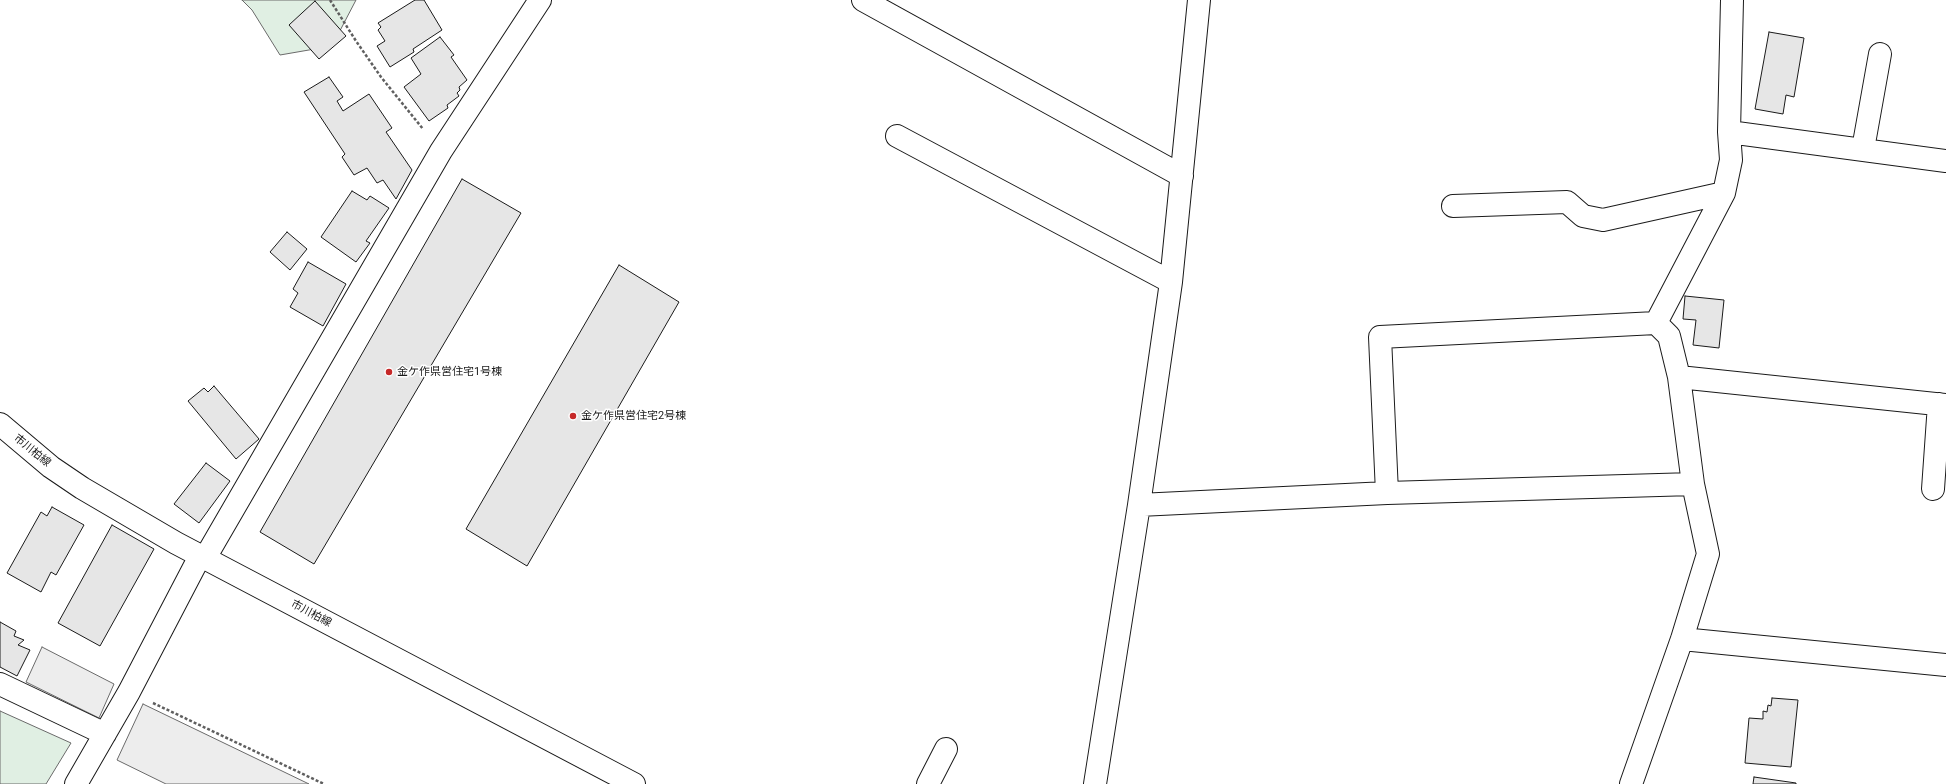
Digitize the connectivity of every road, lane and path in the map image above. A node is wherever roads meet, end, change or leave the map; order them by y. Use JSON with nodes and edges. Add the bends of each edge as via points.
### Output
{"nodes":[{"id":1,"x":330,"y":0,"type":"edge"},
{"id":2,"x":540,"y":0,"type":"edge"},
{"id":3,"x":863,"y":0,"type":"edge"},
{"id":4,"x":1199,"y":0,"type":"edge"},
{"id":5,"x":1732,"y":0,"type":"edge"},
{"id":6,"x":1880,"y":54,"type":"dead end"},
{"id":7,"x":1729,"y":132,"type":"junction"},
{"id":8,"x":897,"y":136,"type":"dead end"},
{"id":9,"x":1863,"y":149,"type":"junction"},
{"id":10,"x":441,"y":151,"type":"junction"},
{"id":11,"x":1946,"y":161,"type":"edge"},
{"id":12,"x":1182,"y":176,"type":"junction"},
{"id":13,"x":1724,"y":193,"type":"junction"},
{"id":14,"x":1453,"y":206,"type":"dead end"},
{"id":15,"x":1171,"y":282,"type":"junction"},
{"id":16,"x":1656,"y":323,"type":"junction"},
{"id":17,"x":1679,"y":377,"type":"junction"},
{"id":18,"x":1943,"y":404,"type":"edge"},
{"id":19,"x":0,"y":424,"type":"edge"},
{"id":20,"x":1693,"y":484,"type":"junction"},
{"id":21,"x":1933,"y":489,"type":"dead end"},
{"id":22,"x":1387,"y":493,"type":"junction"},
{"id":23,"x":1139,"y":505,"type":"junction"},
{"id":24,"x":202,"y":557,"type":"junction"},
{"id":25,"x":1682,"y":639,"type":"junction"},
{"id":26,"x":1946,"y":665,"type":"edge"},
{"id":27,"x":0,"y":684,"type":"edge"},
{"id":28,"x":129,"y":692,"type":"junction"},
{"id":29,"x":105,"y":734,"type":"junction"},
{"id":30,"x":946,"y":749,"type":"dead end"},
{"id":31,"x":76,"y":784,"type":"edge"},
{"id":32,"x":324,"y":784,"type":"edge"},
{"id":33,"x":634,"y":784,"type":"edge"},
{"id":34,"x":928,"y":784,"type":"edge"},
{"id":35,"x":1095,"y":784,"type":"edge"},
{"id":36,"x":1631,"y":784,"type":"edge"}],
"edges":[{"from":1,"to":10,"type":"path","via":[[381,77]]},
{"from":2,"to":10,"type":"street"},
{"from":3,"to":12,"type":"street"},
{"from":4,"to":12,"type":"street"},
{"from":5,"to":7,"type":"street"},
{"from":6,"to":9,"type":"street"},
{"from":7,"to":9,"type":"street"},
{"from":7,"to":13,"type":"street","via":[[1731,160]]},
{"from":8,"to":15,"type":"street"},
{"from":9,"to":11,"type":"street"},
{"from":10,"to":24,"type":"street"},
{"from":12,"to":15,"type":"street"},
{"from":13,"to":14,"type":"street","via":[[1603,220],[1583,216],[1567,202]]},
{"from":13,"to":16,"type":"street"},
{"from":15,"to":23,"type":"street"},
{"from":16,"to":17,"type":"street","via":[[1669,336]]},
{"from":16,"to":22,"type":"street","via":[[1380,338]]},
{"from":17,"to":18,"type":"street"},
{"from":17,"to":20,"type":"street"},
{"from":18,"to":21,"type":"street"},
{"from":19,"to":24,"type":"street","name":"市川柏線","via":[[82,488]]},
{"from":20,"to":22,"type":"street"},
{"from":20,"to":25,"type":"street","via":[[1708,554]]},
{"from":22,"to":23,"type":"street"},
{"from":23,"to":35,"type":"street"},
{"from":24,"to":28,"type":"street"},
{"from":24,"to":33,"type":"street","name":"市川柏線"},
{"from":25,"to":26,"type":"street"},
{"from":25,"to":36,"type":"street"},
{"from":27,"to":29,"type":"street"},
{"from":28,"to":29,"type":"street"},
{"from":28,"to":32,"type":"path"},
{"from":29,"to":31,"type":"street"},
{"from":30,"to":34,"type":"street"}]}
